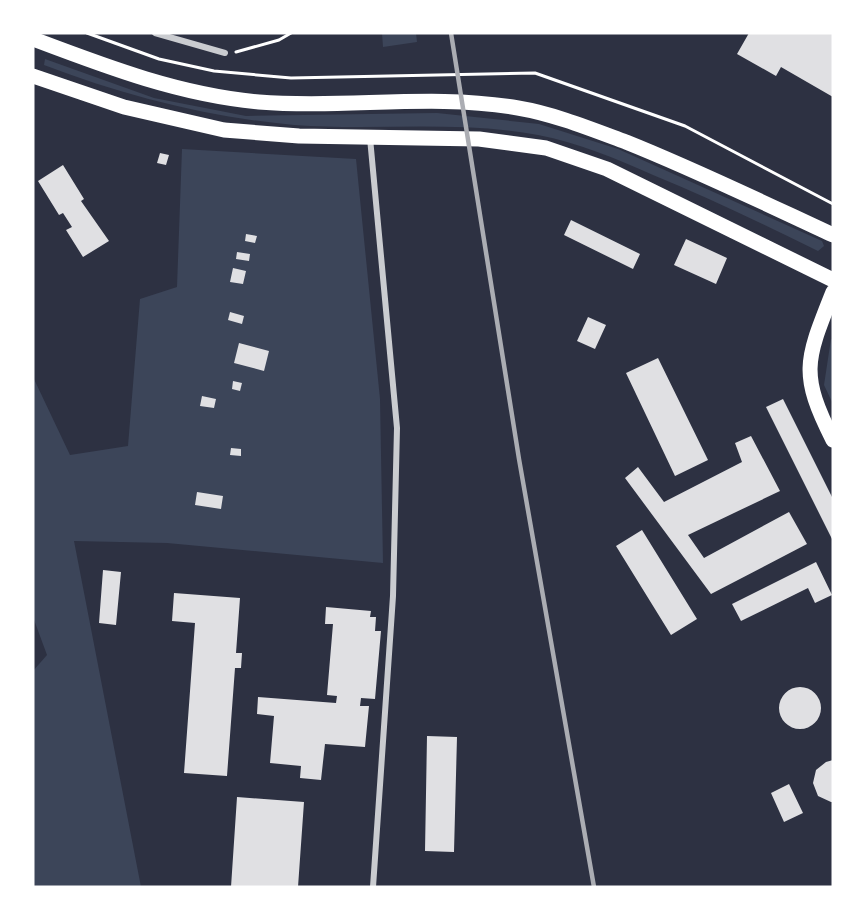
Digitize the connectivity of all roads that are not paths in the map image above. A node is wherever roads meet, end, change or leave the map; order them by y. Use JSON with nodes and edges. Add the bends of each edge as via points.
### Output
{"nodes":[{"id":1,"x":155,"y":33,"type":"edge"},
{"id":2,"x":33,"y":39,"type":"edge"},
{"id":3,"x":225,"y":53,"type":"road end"},
{"id":4,"x":33,"y":76,"type":"edge"},
{"id":5,"x":370,"y":137,"type":"junction"},
{"id":6,"x":833,"y":235,"type":"edge"},
{"id":7,"x":833,"y":280,"type":"edge"},
{"id":8,"x":833,"y":292,"type":"edge"},
{"id":9,"x":833,"y":440,"type":"edge"},
{"id":10,"x":373,"y":887,"type":"edge"}],
"edges":[{"from":1,"to":3,"type":"street"},
{"from":2,"to":6,"type":"main road","via":[[123,72],[223,97],[260,102],[478,104],[519,108],[588,128],[669,159]]},
{"from":4,"to":5,"type":"main road","via":[[124,107],[224,130]]},
{"from":5,"to":7,"type":"main road","via":[[480,139],[546,148],[576,157]]},
{"from":5,"to":10,"type":"street","via":[[396,428],[393,596]]},
{"from":8,"to":9,"type":"main road","via":[[812,349],[809,381]]}]}
